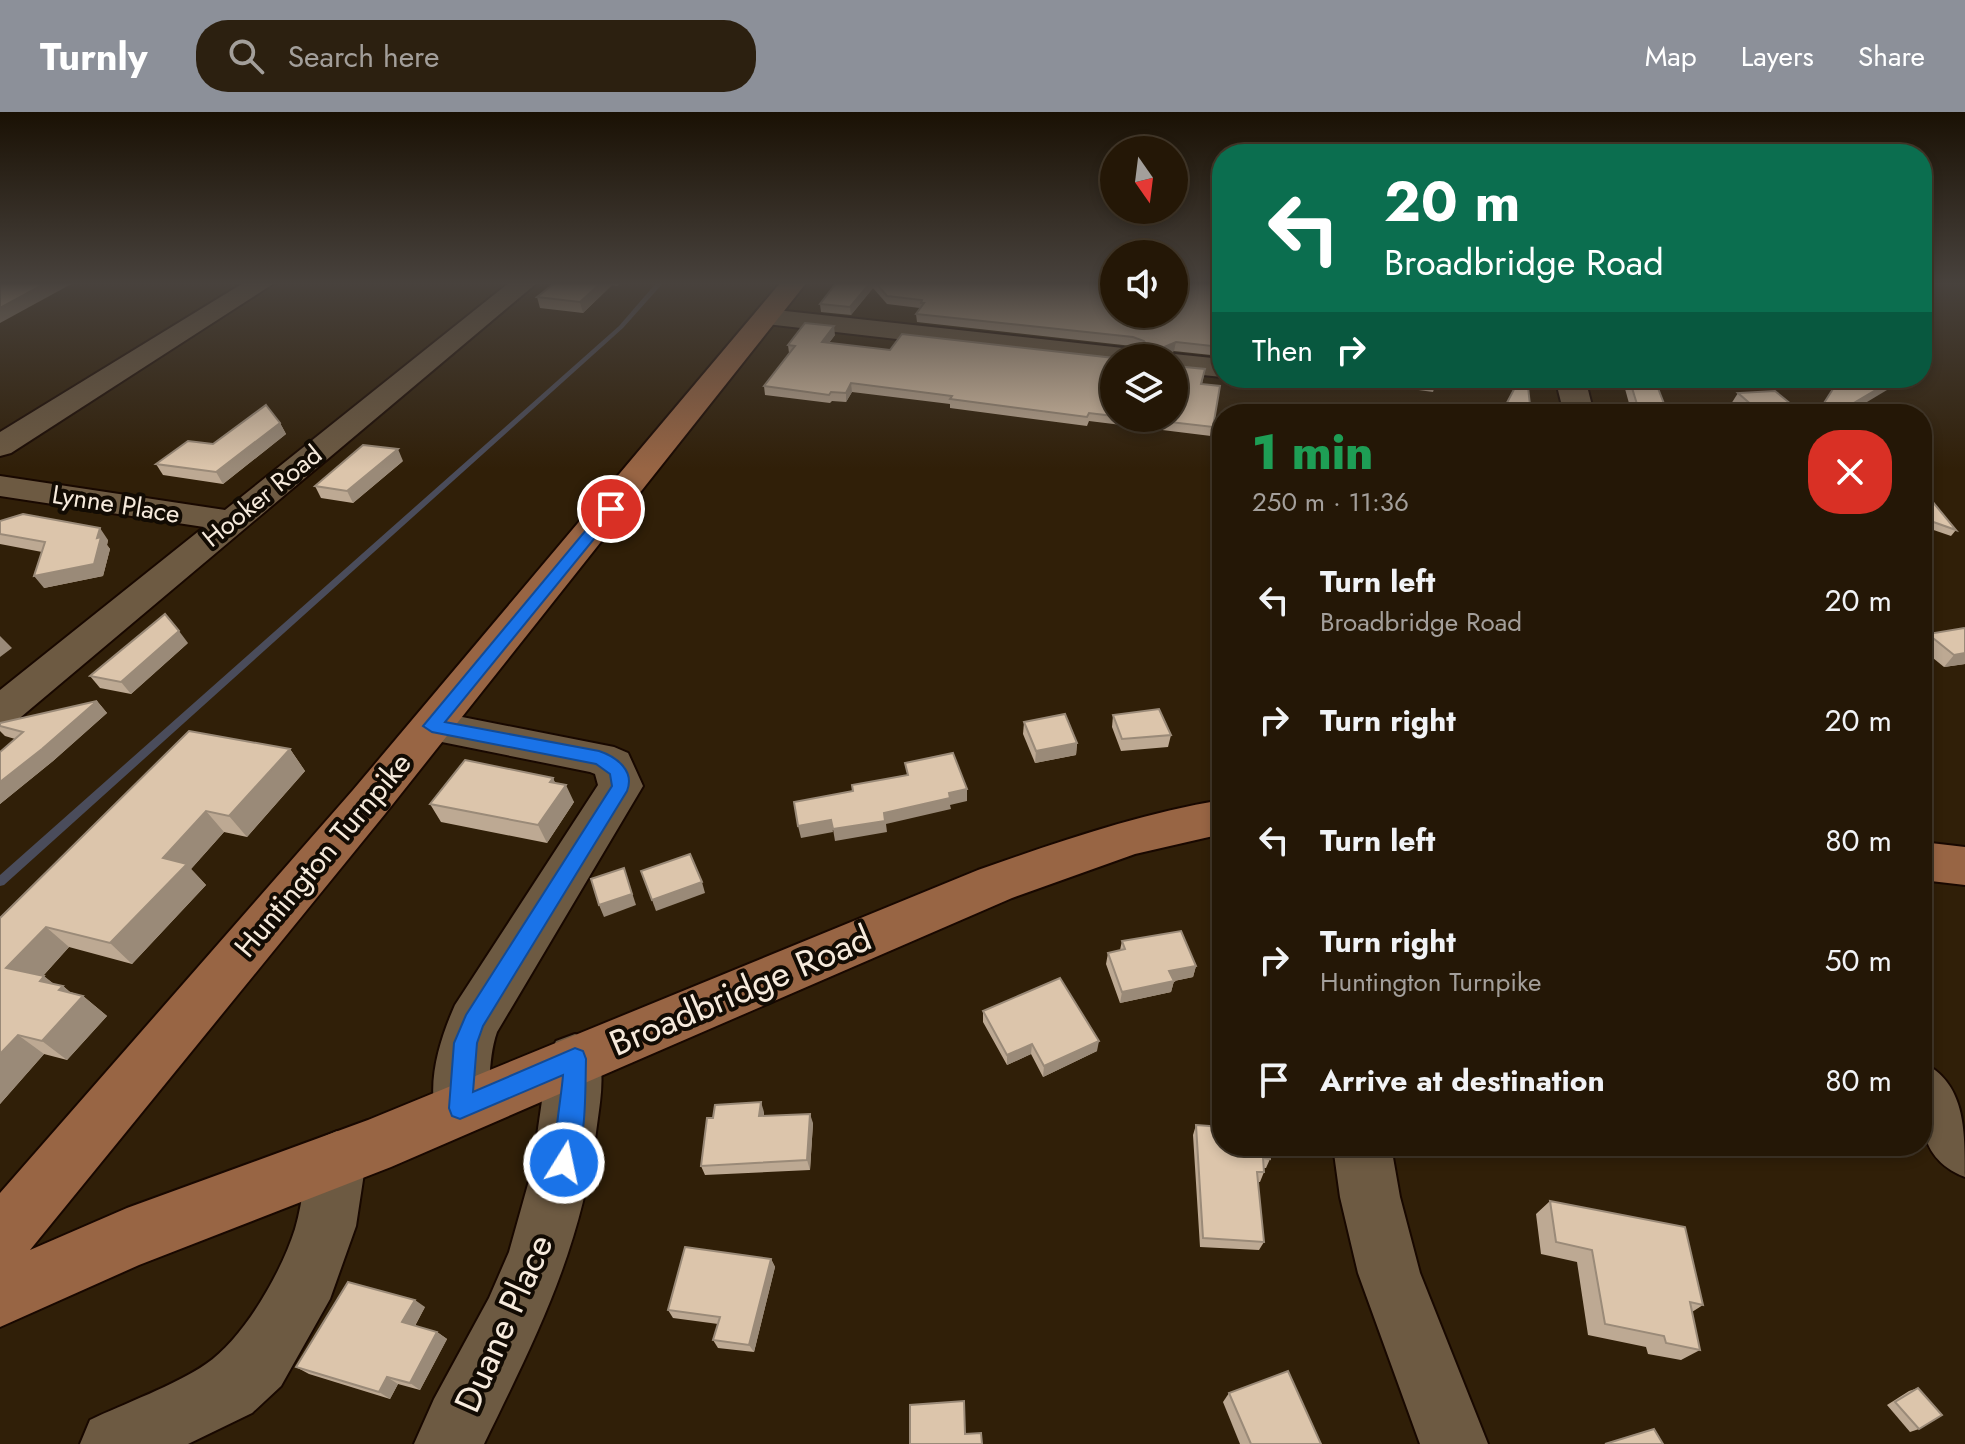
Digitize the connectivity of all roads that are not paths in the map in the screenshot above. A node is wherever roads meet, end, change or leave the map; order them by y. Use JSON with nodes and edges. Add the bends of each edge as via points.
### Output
{"nodes":[{"id":1,"x":164,"y":344,"type":"edge"},
{"id":2,"x":450,"y":344,"type":"edge"},
{"id":3,"x":745,"y":344,"type":"edge"},
{"id":4,"x":1009,"y":344,"type":"edge"},
{"id":5,"x":1100,"y":354,"type":"edge"},
{"id":6,"x":1188,"y":364,"type":"edge"},
{"id":7,"x":1212,"y":367,"type":"edge"},
{"id":8,"x":0,"y":446,"type":"edge"},
{"id":9,"x":0,"y":486,"type":"edge"},
{"id":10,"x":232,"y":521,"type":"junction"},
{"id":11,"x":0,"y":712,"type":"edge"},
{"id":12,"x":432,"y":726,"type":"junction"},
{"id":13,"x":1212,"y":819,"type":"edge"},
{"id":14,"x":1932,"y":862,"type":"edge"},
{"id":15,"x":1965,"y":866,"type":"edge"},
{"id":16,"x":575,"y":1059,"type":"junction"},
{"id":17,"x":1932,"y":1102,"type":"edge"},
{"id":18,"x":460,"y":1108,"type":"junction"},
{"id":19,"x":1965,"y":1149,"type":"edge"},
{"id":20,"x":1364,"y":1156,"type":"edge"},
{"id":21,"x":337,"y":1160,"type":"junction"},
{"id":22,"x":0,"y":1239,"type":"edge"},
{"id":23,"x":0,"y":1295,"type":"edge"},
{"id":24,"x":114,"y":1444,"type":"edge"},
{"id":25,"x":448,"y":1444,"type":"edge"},
{"id":26,"x":1454,"y":1444,"type":"edge"}],
"edges":[{"from":1,"to":8,"type":"street"},
{"from":2,"to":10,"type":"street","name":"Hooker Road"},
{"from":3,"to":12,"type":"main road","name":"Huntington Turnpike"},
{"from":4,"to":5,"type":"street"},
{"from":6,"to":7,"type":"street"},
{"from":9,"to":10,"type":"street","name":"Lynne Place"},
{"from":10,"to":11,"type":"street","name":"Hooker Road"},
{"from":12,"to":18,"type":"street","via":[[599,758],[613,764],[621,786],[474,1022],[466,1043]]},
{"from":12,"to":22,"type":"main road","name":"Huntington Turnpike"},
{"from":13,"to":16,"type":"main road","name":"Broadbridge Road","via":[[1155,830],[995,884]]},
{"from":14,"to":15,"type":"main road"},
{"from":16,"to":18,"type":"main road","name":"Broadbridge Road"},
{"from":16,"to":25,"type":"street","name":"Duane Place","via":[[572,1116],[559,1187],[529,1282]]},
{"from":17,"to":19,"type":"street"},
{"from":18,"to":21,"type":"main road","name":"Broadbridge Road"},
{"from":20,"to":26,"type":"street","via":[[1389,1273]]},
{"from":21,"to":23,"type":"main road","name":"Broadbridge Road","via":[[127,1239]]},
{"from":21,"to":24,"type":"street","via":[[326,1226],[308,1277],[258,1363],[228,1389]]}]}
